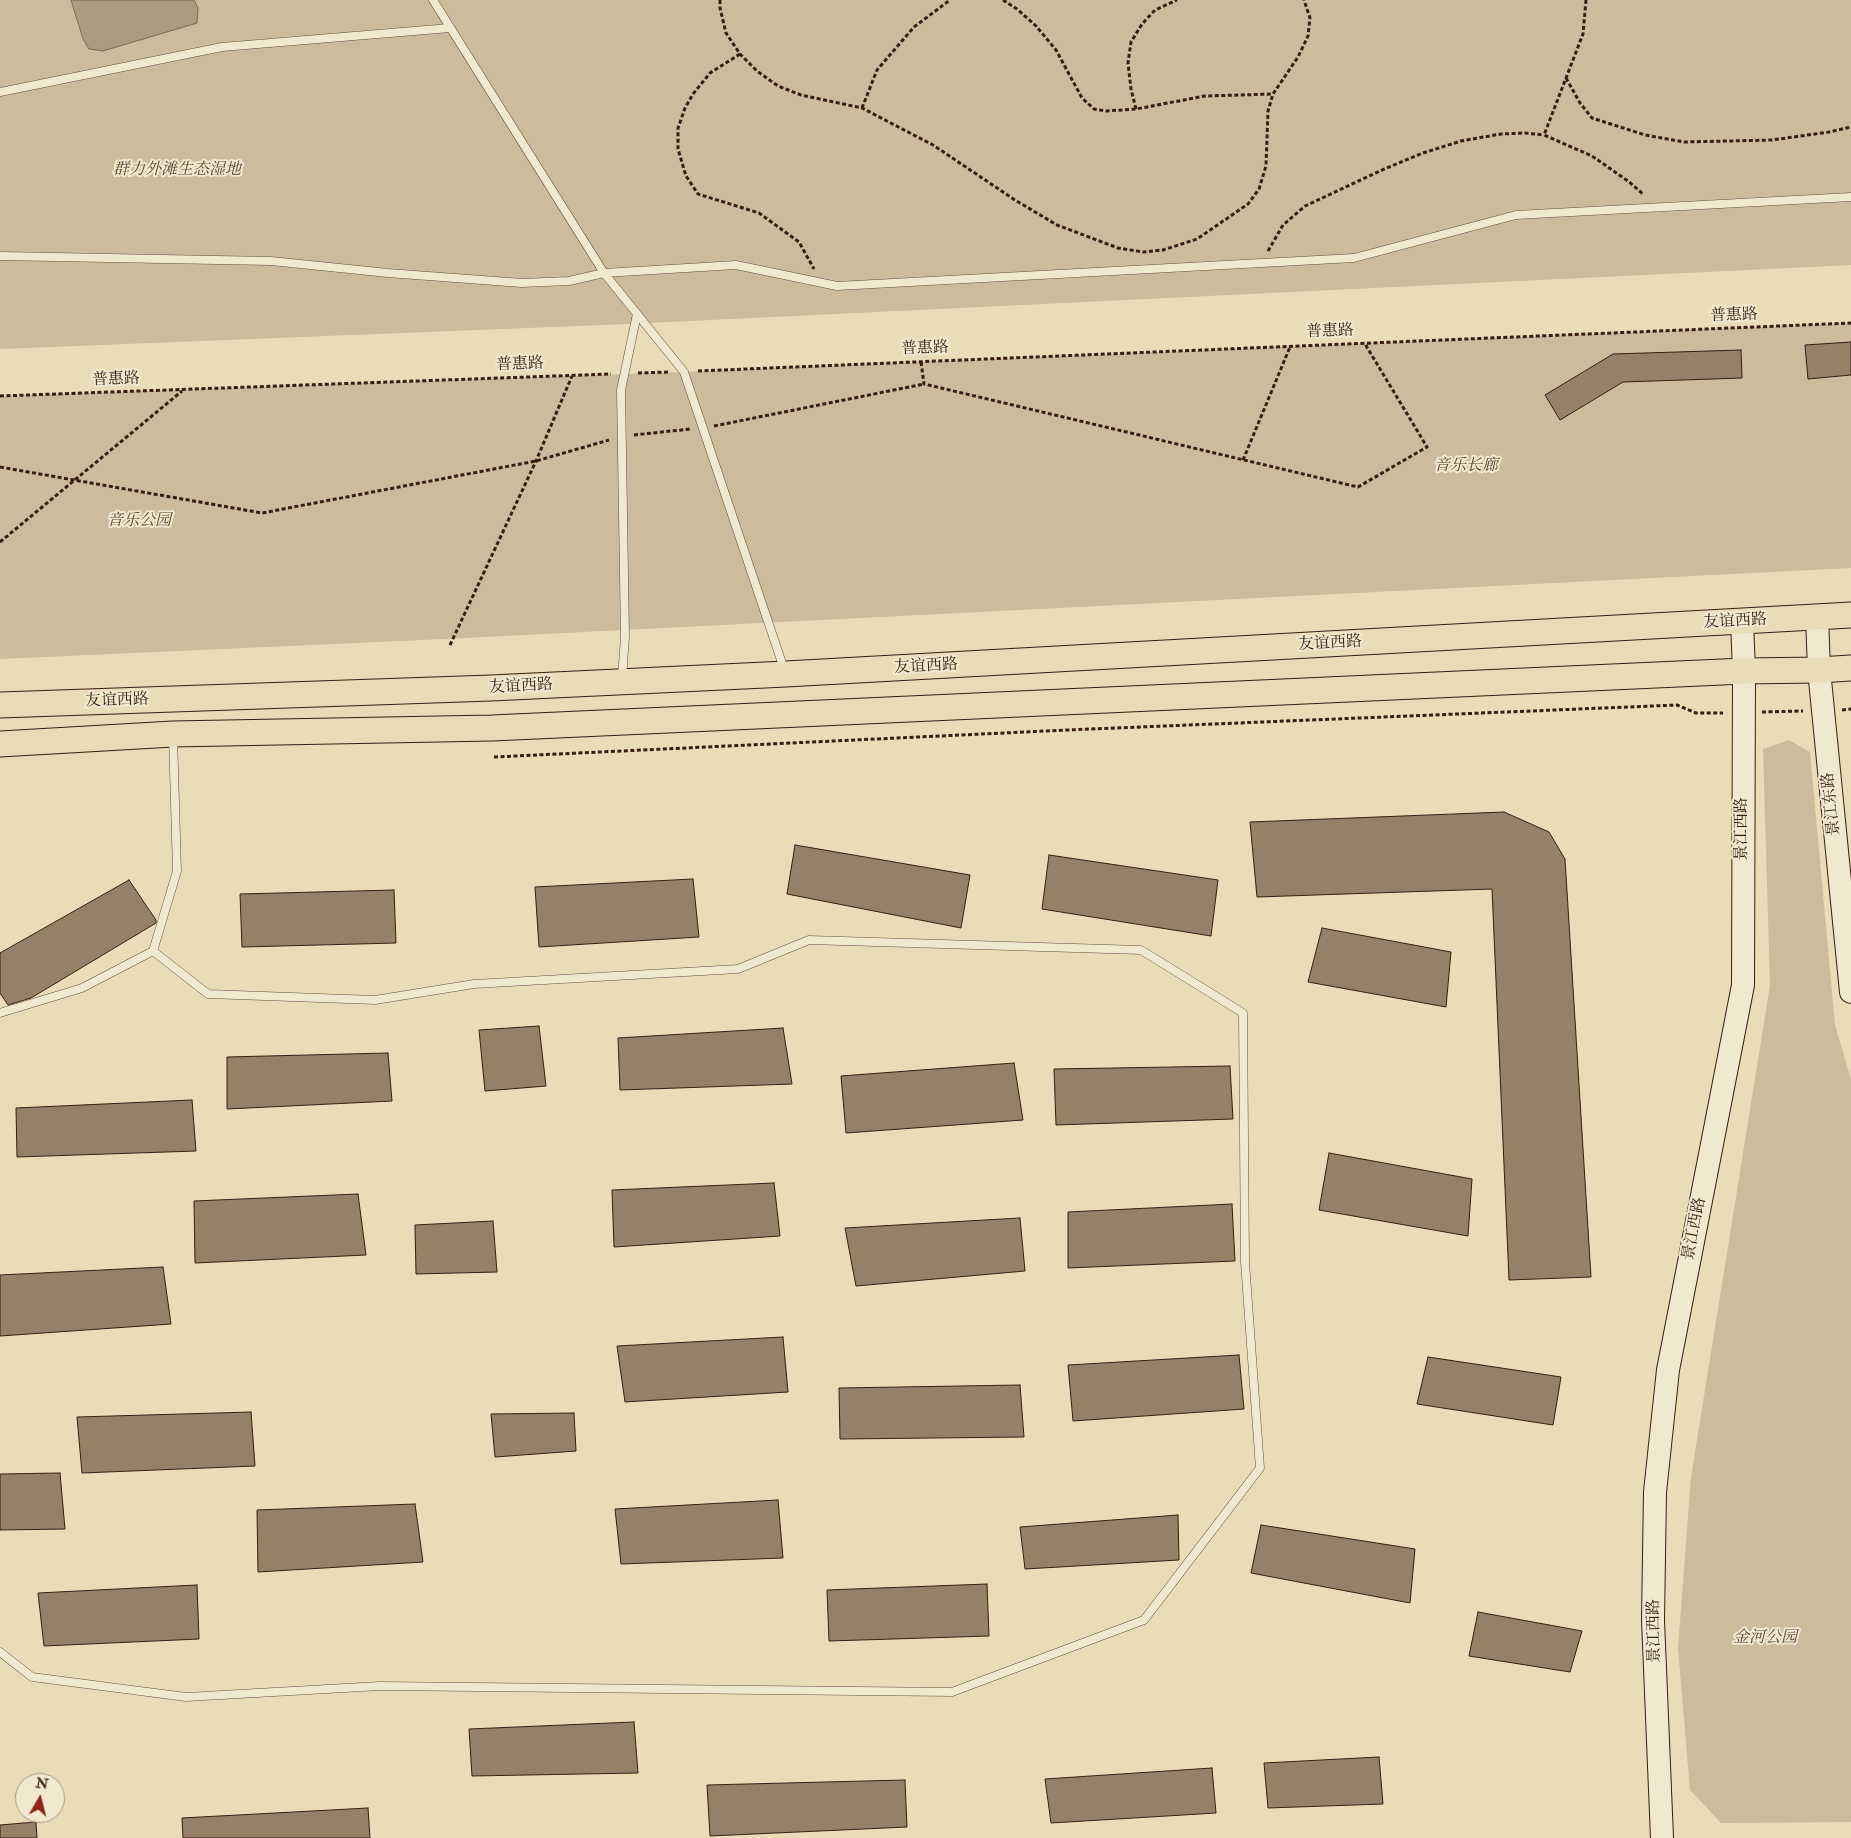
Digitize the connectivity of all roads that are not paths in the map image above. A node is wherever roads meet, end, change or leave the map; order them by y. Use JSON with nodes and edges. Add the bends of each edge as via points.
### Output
{"nodes":[{"id":1,"x":433,"y":0,"type":"edge"},
{"id":2,"x":450,"y":28,"type":"junction"},
{"id":3,"x":0,"y":92,"type":"edge"},
{"id":4,"x":1851,"y":197,"type":"edge"},
{"id":5,"x":0,"y":256,"type":"edge"},
{"id":6,"x":604,"y":273,"type":"junction"},
{"id":7,"x":637,"y":314,"type":"junction"},
{"id":8,"x":1851,"y":615,"type":"edge"},
{"id":9,"x":1817,"y":617,"type":"junction"},
{"id":10,"x":1742,"y":622,"type":"junction"},
{"id":11,"x":1851,"y":668,"type":"edge"},
{"id":12,"x":1819,"y":670,"type":"junction"},
{"id":13,"x":1744,"y":671,"type":"junction"},
{"id":14,"x":786,"y":674,"type":"junction"},
{"id":15,"x":622,"y":682,"type":"junction"},
{"id":16,"x":0,"y":705,"type":"edge"},
{"id":17,"x":173,"y":734,"type":"junction"},
{"id":18,"x":0,"y":744,"type":"edge"},
{"id":19,"x":153,"y":950,"type":"junction"},
{"id":20,"x":1851,"y":989,"type":"edge"},
{"id":21,"x":0,"y":1013,"type":"edge"},
{"id":22,"x":0,"y":1652,"type":"edge"},
{"id":23,"x":1662,"y":1838,"type":"edge"}],
"edges":[{"from":1,"to":2,"type":"lane"},
{"from":2,"to":3,"type":"lane","via":[[222,46]]},
{"from":2,"to":6,"type":"lane"},
{"from":4,"to":6,"type":"lane","via":[[1516,215],[1354,258],[837,286],[736,265]]},
{"from":5,"to":6,"type":"lane","via":[[271,261],[522,284],[569,281]]},
{"from":6,"to":7,"type":"lane"},
{"from":7,"to":14,"type":"lane","via":[[684,372]]},
{"from":7,"to":15,"type":"lane","via":[[621,390],[625,637]]},
{"from":8,"to":9,"type":"main road","name":"友谊西路"},
{"from":9,"to":10,"type":"main road","name":"友谊西路"},
{"from":9,"to":12,"type":"main road","name":"景江东路"},
{"from":10,"to":13,"type":"main road","name":"景江西路"},
{"from":10,"to":14,"type":"main road","name":"友谊西路"},
{"from":11,"to":12,"type":"main road"},
{"from":12,"to":13,"type":"main road"},
{"from":12,"to":20,"type":"main road","name":"景江东路"},
{"from":13,"to":17,"type":"main road","via":[[492,728]]},
{"from":13,"to":23,"type":"main road","name":"景江西路","via":[[1743,984],[1668,1370],[1655,1492],[1653,1620]]},
{"from":14,"to":15,"type":"main road","name":"友谊西路"},
{"from":15,"to":16,"type":"main road","name":"友谊西路"},
{"from":17,"to":18,"type":"main road"},
{"from":17,"to":19,"type":"lane","via":[[177,871]]},
{"from":19,"to":21,"type":"lane","via":[[82,988]]},
{"from":19,"to":22,"type":"lane","via":[[208,994],[375,1000],[474,984],[738,968],[809,940],[1141,950],[1243,1013],[1245,1262],[1260,1468],[1144,1620],[952,1692],[380,1686],[186,1697],[32,1677]]}]}
